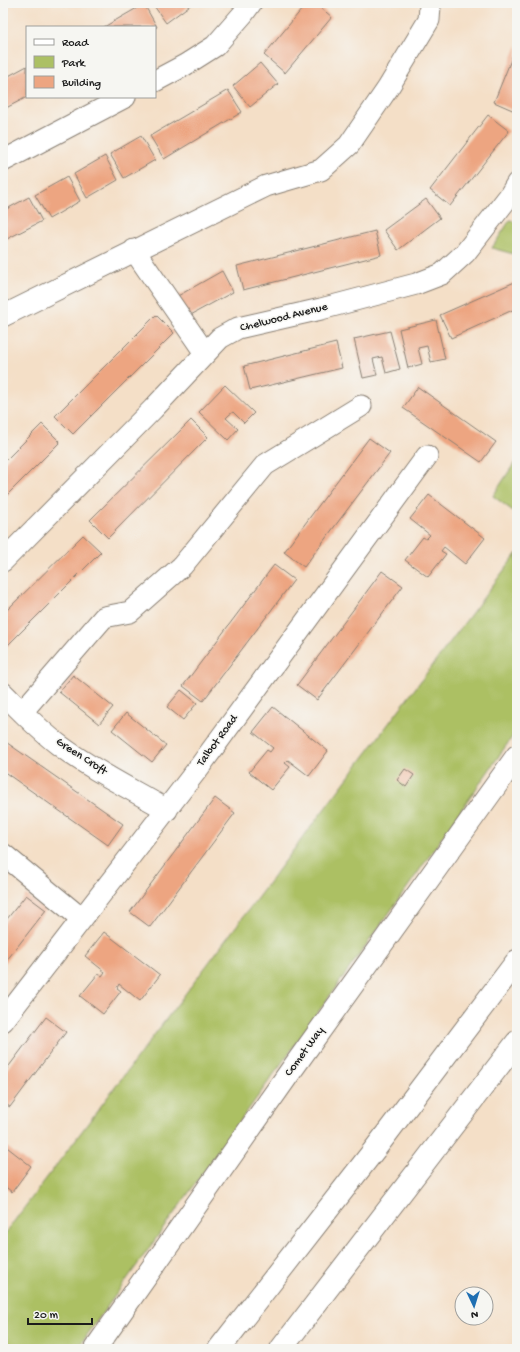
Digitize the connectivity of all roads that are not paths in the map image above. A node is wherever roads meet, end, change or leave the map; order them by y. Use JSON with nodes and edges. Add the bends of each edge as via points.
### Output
{"nodes":[{"id":1,"x":429,"y":3,"type":"edge"},
{"id":2,"x":242,"y":7,"type":"edge"},
{"id":3,"x":156,"y":80,"type":"edge"},
{"id":4,"x":123,"y":98,"type":"edge"},
{"id":5,"x":3,"y":161,"type":"edge"},
{"id":6,"x":517,"y":183,"type":"edge"},
{"id":7,"x":134,"y":250,"type":"junction"},
{"id":8,"x":3,"y":316,"type":"edge"},
{"id":9,"x":205,"y":354,"type":"junction"},
{"id":10,"x":362,"y":406,"type":"dead end"},
{"id":11,"x":427,"y":456,"type":"dead end"},
{"id":12,"x":3,"y":561,"type":"edge"},
{"id":13,"x":3,"y":693,"type":"edge"},
{"id":14,"x":22,"y":712,"type":"junction"},
{"id":15,"x":517,"y":756,"type":"edge"},
{"id":16,"x":167,"y":810,"type":"junction"},
{"id":17,"x":3,"y":854,"type":"edge"},
{"id":18,"x":82,"y":919,"type":"junction"},
{"id":19,"x":517,"y":960,"type":"edge"},
{"id":20,"x":3,"y":1022,"type":"edge"},
{"id":21,"x":517,"y":1042,"type":"edge"},
{"id":22,"x":95,"y":1349,"type":"edge"},
{"id":23,"x":220,"y":1349,"type":"edge"},
{"id":24,"x":282,"y":1349,"type":"edge"}],
"edges":[{"from":1,"to":7,"type":"street","via":[[429,20],[388,88],[349,145],[321,170],[266,186]]},
{"from":2,"to":3,"type":"street","via":[[215,46]]},
{"from":4,"to":5,"type":"street"},
{"from":6,"to":9,"type":"street","name":"Chelwood Avenue","via":[[466,253],[442,274],[416,284],[322,309],[238,328],[220,338]]},
{"from":7,"to":8,"type":"street"},
{"from":7,"to":9,"type":"street"},
{"from":9,"to":12,"type":"street","name":"Chelwood Avenue"},
{"from":10,"to":14,"type":"street","via":[[265,465],[182,566],[130,612],[104,617]]},
{"from":11,"to":16,"type":"street","name":"Talbot Road"},
{"from":13,"to":14,"type":"street","name":"Green Croft"},
{"from":14,"to":16,"type":"street","name":"Green Croft","via":[[59,745],[81,760]]},
{"from":15,"to":22,"type":"main road","name":"Comet Way"},
{"from":16,"to":18,"type":"street","name":"Talbot Road"},
{"from":17,"to":18,"type":"street"},
{"from":18,"to":20,"type":"street","name":"Talbot Road"},
{"from":19,"to":23,"type":"main road"},
{"from":21,"to":24,"type":"main road"}]}
